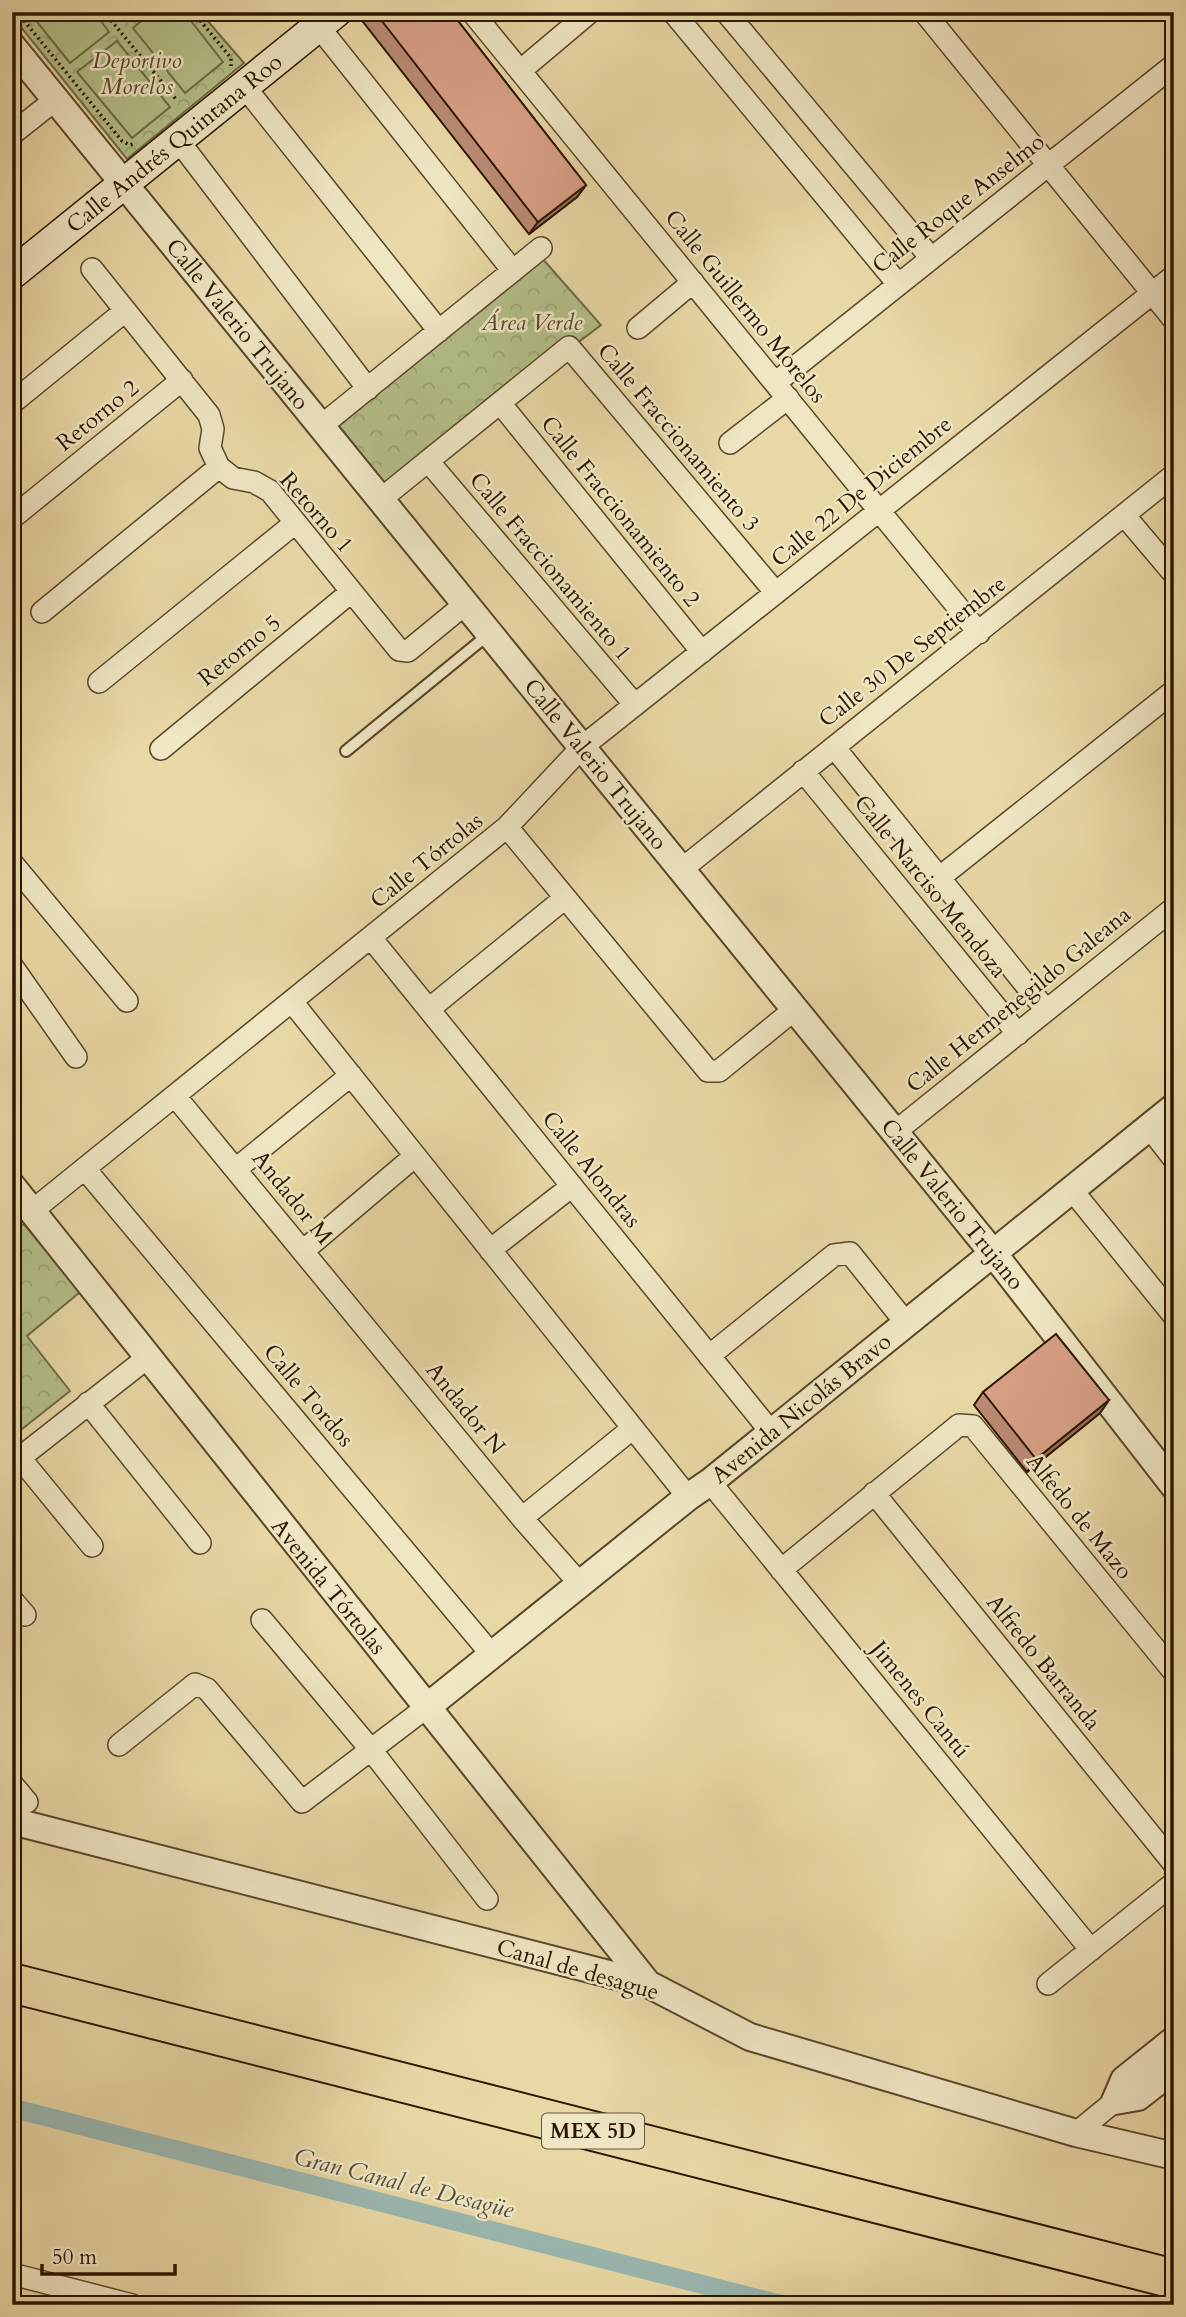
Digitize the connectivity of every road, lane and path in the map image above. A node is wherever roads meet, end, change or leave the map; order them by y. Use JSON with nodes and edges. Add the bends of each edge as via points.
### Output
{"nodes":[{"id":1,"x":17,"y":12,"type":"edge"},
{"id":2,"x":104,"y":12,"type":"edge"},
{"id":3,"x":193,"y":12,"type":"edge"},
{"id":4,"x":472,"y":12,"type":"edge"},
{"id":5,"x":590,"y":12,"type":"edge"},
{"id":6,"x":673,"y":12,"type":"edge"},
{"id":7,"x":726,"y":12,"type":"edge"},
{"id":8,"x":924,"y":12,"type":"edge"},
{"id":9,"x":328,"y":19,"type":"edge"},
{"id":10,"x":12,"y":46,"type":"edge"},
{"id":11,"x":1174,"y":65,"type":"edge"},
{"id":12,"x":520,"y":71,"type":"junction"},
{"id":13,"x":237,"y":78,"type":"junction"},
{"id":14,"x":176,"y":99,"type":"dead end"},
{"id":15,"x":55,"y":100,"type":"junction"},
{"id":16,"x":12,"y":134,"type":"edge"},
{"id":17,"x":144,"y":139,"type":"dead end"},
{"id":18,"x":178,"y":140,"type":"junction"},
{"id":19,"x":1048,"y":165,"type":"junction"},
{"id":20,"x":124,"y":183,"type":"junction"},
{"id":21,"x":541,"y":248,"type":"dead end"},
{"id":22,"x":930,"y":258,"type":"junction"},
{"id":23,"x":92,"y":269,"type":"dead end"},
{"id":24,"x":513,"y":271,"type":"junction"},
{"id":25,"x":12,"y":274,"type":"edge"},
{"id":26,"x":1174,"y":276,"type":"edge"},
{"id":27,"x":693,"y":282,"type":"junction"},
{"id":28,"x":898,"y":284,"type":"junction"},
{"id":29,"x":1152,"y":293,"type":"junction"},
{"id":30,"x":125,"y":311,"type":"junction"},
{"id":31,"x":1174,"y":320,"type":"edge"},
{"id":32,"x":638,"y":328,"type":"dead end"},
{"id":33,"x":439,"y":331,"type":"junction"},
{"id":34,"x":182,"y":380,"type":"junction"},
{"id":35,"x":368,"y":389,"type":"junction"},
{"id":36,"x":781,"y":390,"type":"junction"},
{"id":37,"x":12,"y":403,"type":"edge"},
{"id":38,"x":500,"y":403,"type":"junction"},
{"id":39,"x":321,"y":426,"type":"junction"},
{"id":40,"x":730,"y":443,"type":"dead end"},
{"id":41,"x":428,"y":461,"type":"junction"},
{"id":42,"x":219,"y":467,"type":"junction"},
{"id":43,"x":1174,"y":475,"type":"edge"},
{"id":44,"x":380,"y":499,"type":"junction"},
{"id":45,"x":879,"y":510,"type":"junction"},
{"id":46,"x":1124,"y":515,"type":"junction"},
{"id":47,"x":12,"y":518,"type":"edge"},
{"id":48,"x":295,"y":523,"type":"junction"},
{"id":49,"x":1174,"y":573,"type":"edge"},
{"id":50,"x":351,"y":592,"type":"junction"},
{"id":51,"x":776,"y":593,"type":"junction"},
{"id":52,"x":464,"y":605,"type":"junction"},
{"id":53,"x":42,"y":612,"type":"dead end"},
{"id":54,"x":979,"y":633,"type":"junction"},
{"id":55,"x":489,"y":634,"type":"junction"},
{"id":56,"x":702,"y":652,"type":"junction"},
{"id":57,"x":99,"y":682,"type":"dead end"},
{"id":58,"x":1174,"y":691,"type":"edge"},
{"id":59,"x":635,"y":705,"type":"junction"},
{"id":60,"x":582,"y":747,"type":"junction"},
{"id":61,"x":834,"y":747,"type":"junction"},
{"id":62,"x":161,"y":749,"type":"dead end"},
{"id":63,"x":346,"y":751,"type":"dead end"},
{"id":64,"x":803,"y":771,"type":"junction"},
{"id":65,"x":507,"y":827,"type":"junction"},
{"id":66,"x":12,"y":863,"type":"edge"},
{"id":67,"x":682,"y":869,"type":"junction"},
{"id":68,"x":939,"y":878,"type":"junction"},
{"id":69,"x":565,"y":898,"type":"junction"},
{"id":70,"x":1174,"y":908,"type":"edge"},
{"id":71,"x":372,"y":939,"type":"junction"},
{"id":72,"x":15,"y":978,"type":"edge"},
{"id":73,"x":127,"y":1001,"type":"dead end"},
{"id":74,"x":293,"y":1003,"type":"junction"},
{"id":75,"x":429,"y":1009,"type":"junction"},
{"id":76,"x":795,"y":1009,"type":"junction"},
{"id":77,"x":1046,"y":1010,"type":"junction"},
{"id":78,"x":1017,"y":1034,"type":"junction"},
{"id":79,"x":76,"y":1057,"type":"dead end"},
{"id":80,"x":351,"y":1075,"type":"junction"},
{"id":81,"x":175,"y":1096,"type":"junction"},
{"id":82,"x":1174,"y":1107,"type":"edge"},
{"id":83,"x":1149,"y":1127,"type":"junction"},
{"id":84,"x":895,"y":1132,"type":"junction"},
{"id":85,"x":415,"y":1156,"type":"junction"},
{"id":86,"x":1174,"y":1158,"type":"edge"},
{"id":87,"x":85,"y":1169,"type":"junction"},
{"id":88,"x":236,"y":1169,"type":"junction"},
{"id":89,"x":12,"y":1186,"type":"edge"},
{"id":90,"x":572,"y":1186,"type":"junction"},
{"id":91,"x":1072,"y":1190,"type":"junction"},
{"id":92,"x":32,"y":1211,"type":"junction"},
{"id":93,"x":490,"y":1250,"type":"junction"},
{"id":94,"x":303,"y":1251,"type":"junction"},
{"id":95,"x":993,"y":1253,"type":"junction"},
{"id":96,"x":1174,"y":1316,"type":"edge"},
{"id":97,"x":906,"y":1323,"type":"junction"},
{"id":98,"x":370,"y":1332,"type":"joint"},
{"id":99,"x":709,"y":1356,"type":"junction"},
{"id":100,"x":147,"y":1358,"type":"junction"},
{"id":101,"x":88,"y":1403,"type":"junction"},
{"id":102,"x":633,"y":1428,"type":"junction"},
{"id":103,"x":771,"y":1432,"type":"junction"},
{"id":104,"x":16,"y":1461,"type":"edge"},
{"id":105,"x":710,"y":1482,"type":"junction"},
{"id":106,"x":1174,"y":1486,"type":"edge"},
{"id":107,"x":874,"y":1493,"type":"junction"},
{"id":108,"x":688,"y":1497,"type":"junction"},
{"id":109,"x":522,"y":1518,"type":"junction"},
{"id":110,"x":200,"y":1543,"type":"dead end"},
{"id":111,"x":92,"y":1546,"type":"dead end"},
{"id":112,"x":781,"y":1570,"type":"junction"},
{"id":113,"x":580,"y":1584,"type":"junction"},
{"id":114,"x":262,"y":1620,"type":"dead end"},
{"id":115,"x":492,"y":1655,"type":"junction"},
{"id":116,"x":1174,"y":1672,"type":"edge"},
{"id":117,"x":427,"y":1707,"type":"junction"},
{"id":118,"x":119,"y":1745,"type":"dead end"},
{"id":119,"x":372,"y":1751,"type":"junction"},
{"id":120,"x":12,"y":1784,"type":"edge"},
{"id":121,"x":20,"y":1812,"type":"edge"},
{"id":122,"x":1174,"y":1864,"type":"edge"},
{"id":123,"x":1174,"y":1883,"type":"edge"},
{"id":124,"x":487,"y":1899,"type":"dead end"},
{"id":125,"x":1091,"y":1950,"type":"junction"},
{"id":126,"x":12,"y":1958,"type":"edge"},
{"id":127,"x":12,"y":1983,"type":"edge"},
{"id":128,"x":648,"y":1984,"type":"junction"},
{"id":129,"x":1048,"y":1984,"type":"dead end"},
{"id":130,"x":1174,"y":2040,"type":"edge"},
{"id":131,"x":1174,"y":2068,"type":"edge"},
{"id":132,"x":1115,"y":2101,"type":"junction"},
{"id":133,"x":1076,"y":2133,"type":"junction"},
{"id":134,"x":1174,"y":2156,"type":"edge"},
{"id":135,"x":1174,"y":2253,"type":"edge"},
{"id":136,"x":12,"y":2274,"type":"edge"},
{"id":137,"x":1174,"y":2280,"type":"edge"},
{"id":138,"x":132,"y":2305,"type":"edge"}],
"edges":[{"from":1,"to":17,"type":"path","via":[[122,141],[130,145]]},
{"from":2,"to":14,"type":"path"},
{"from":3,"to":13,"type":"path","via":[[231,58]]},
{"from":4,"to":12,"type":"street","name":"Calle Guillermo Morelos"},
{"from":5,"to":12,"type":"street"},
{"from":6,"to":28,"type":"street"},
{"from":7,"to":22,"type":"street"},
{"from":8,"to":19,"type":"street"},
{"from":9,"to":13,"type":"main road","name":"Calle Andrés Quintana Roo"},
{"from":9,"to":24,"type":"street"},
{"from":10,"to":15,"type":"street","name":"Calle Valerio Trujano"},
{"from":11,"to":19,"type":"street","name":"Calle Roque Anselmo"},
{"from":12,"to":27,"type":"street","name":"Calle Guillermo Morelos"},
{"from":13,"to":18,"type":"main road","name":"Calle Andrés Quintana Roo"},
{"from":13,"to":33,"type":"street"},
{"from":15,"to":16,"type":"street"},
{"from":15,"to":20,"type":"street","name":"Calle Valerio Trujano"},
{"from":18,"to":20,"type":"main road","name":"Calle Andrés Quintana Roo"},
{"from":18,"to":35,"type":"street"},
{"from":19,"to":22,"type":"street","name":"Calle Roque Anselmo"},
{"from":19,"to":29,"type":"street"},
{"from":20,"to":25,"type":"main road","name":"Calle Andrés Quintana Roo"},
{"from":20,"to":39,"type":"street","name":"Calle Valerio Trujano"},
{"from":21,"to":24,"type":"street"},
{"from":22,"to":28,"type":"street","name":"Calle Roque Anselmo"},
{"from":23,"to":30,"type":"street"},
{"from":24,"to":33,"type":"street"},
{"from":26,"to":29,"type":"street","name":"Calle 22 De Diciembre"},
{"from":27,"to":32,"type":"street"},
{"from":27,"to":36,"type":"street","name":"Calle Guillermo Morelos"},
{"from":28,"to":36,"type":"street","name":"Calle Roque Anselmo"},
{"from":29,"to":31,"type":"street"},
{"from":29,"to":45,"type":"street","name":"Calle 22 De Diciembre"},
{"from":30,"to":34,"type":"street"},
{"from":30,"to":37,"type":"street"},
{"from":33,"to":35,"type":"street"},
{"from":34,"to":42,"type":"street","via":[[209,415],[213,429],[210,448]]},
{"from":34,"to":47,"type":"street","name":"Retorno 2"},
{"from":35,"to":39,"type":"street"},
{"from":36,"to":40,"type":"street","name":"Calle Roque Anselmo"},
{"from":36,"to":45,"type":"street","name":"Calle Guillermo Morelos"},
{"from":38,"to":41,"type":"street"},
{"from":38,"to":51,"type":"street","name":"Calle Fraccionamiento 3","via":[[569,347]]},
{"from":38,"to":56,"type":"street","name":"Calle Fraccionamiento 2"},
{"from":39,"to":44,"type":"street","name":"Calle Valerio Trujano"},
{"from":41,"to":44,"type":"street"},
{"from":41,"to":59,"type":"street","name":"Calle Fraccionamiento 1"},
{"from":42,"to":48,"type":"street","name":"Retorno 1","via":[[233,478],[270,491]]},
{"from":42,"to":53,"type":"street"},
{"from":43,"to":46,"type":"street","name":"Calle 30 De Septiembre"},
{"from":44,"to":52,"type":"street","name":"Calle Valerio Trujano"},
{"from":45,"to":51,"type":"street","name":"Calle 22 De Diciembre"},
{"from":45,"to":54,"type":"street","name":"Calle Guillermo Morelos"},
{"from":46,"to":49,"type":"street"},
{"from":46,"to":54,"type":"street","name":"Calle 30 De Septiembre"},
{"from":48,"to":50,"type":"street","name":"Retorno 1"},
{"from":48,"to":57,"type":"street"},
{"from":50,"to":52,"type":"street","name":"Retorno 1","via":[[399,650],[408,651]]},
{"from":50,"to":62,"type":"street","name":"Retorno 5"},
{"from":51,"to":56,"type":"street","name":"Calle 22 De Diciembre"},
{"from":52,"to":55,"type":"street","name":"Calle Valerio Trujano"},
{"from":54,"to":61,"type":"street","name":"Calle 30 De Septiembre"},
{"from":55,"to":60,"type":"street","name":"Calle Valerio Trujano"},
{"from":55,"to":63,"type":"lane"},
{"from":56,"to":59,"type":"street","name":"Calle 22 De Diciembre"},
{"from":58,"to":68,"type":"street"},
{"from":59,"to":60,"type":"street","name":"Calle 22 De Diciembre"},
{"from":60,"to":65,"type":"street","name":"Calle Tórtolas"},
{"from":60,"to":67,"type":"street","name":"Calle Valerio Trujano"},
{"from":61,"to":64,"type":"street","name":"Calle 30 De Septiembre"},
{"from":61,"to":68,"type":"street","name":"Calle Narciso Mendoza"},
{"from":64,"to":67,"type":"street","name":"Calle 30 De Septiembre"},
{"from":64,"to":78,"type":"street","name":"Calle Narciso Mendoza"},
{"from":65,"to":69,"type":"street"},
{"from":65,"to":71,"type":"street","name":"Calle Tórtolas"},
{"from":66,"to":73,"type":"street"},
{"from":67,"to":76,"type":"street","name":"Calle Valerio Trujano"},
{"from":68,"to":77,"type":"street","name":"Calle Narciso Mendoza"},
{"from":69,"to":75,"type":"street"},
{"from":69,"to":76,"type":"street","via":[[708,1071],[719,1071]]},
{"from":70,"to":77,"type":"street","name":"Calle Hermenegildo Galeana"},
{"from":71,"to":74,"type":"street","name":"Calle Tórtolas"},
{"from":71,"to":75,"type":"street","name":"Calle Alondras"},
{"from":72,"to":79,"type":"street"},
{"from":74,"to":80,"type":"street"},
{"from":74,"to":81,"type":"street","name":"Calle Tórtolas"},
{"from":75,"to":90,"type":"street","name":"Calle Alondras"},
{"from":76,"to":84,"type":"street","name":"Calle Valerio Trujano"},
{"from":77,"to":78,"type":"street","name":"Calle Hermenegildo Galeana"},
{"from":78,"to":84,"type":"street","name":"Calle Hermenegildo Galeana"},
{"from":80,"to":85,"type":"street"},
{"from":80,"to":88,"type":"street"},
{"from":81,"to":87,"type":"street","name":"Calle Tórtolas"},
{"from":81,"to":88,"type":"street","name":"Andador M"},
{"from":82,"to":83,"type":"street","name":"Avenida Nicolás Bravo"},
{"from":83,"to":86,"type":"street"},
{"from":83,"to":91,"type":"street","name":"Avenida Nicolás Bravo"},
{"from":84,"to":95,"type":"street","name":"Calle Valerio Trujano"},
{"from":85,"to":93,"type":"street"},
{"from":85,"to":94,"type":"street"},
{"from":87,"to":92,"type":"street","name":"Calle Tórtolas"},
{"from":87,"to":115,"type":"street","name":"Calle Tordos"},
{"from":88,"to":94,"type":"street","name":"Andador M"},
{"from":89,"to":92,"type":"street","name":"Avenida Tórtolas"},
{"from":90,"to":93,"type":"street"},
{"from":90,"to":99,"type":"street","name":"Calle Alondras"},
{"from":91,"to":95,"type":"street","name":"Avenida Nicolás Bravo"},
{"from":91,"to":96,"type":"street"},
{"from":92,"to":100,"type":"street","name":"Avenida Tórtolas"},
{"from":93,"to":102,"type":"street"},
{"from":94,"to":98,"type":"street","name":"Andador M"},
{"from":95,"to":97,"type":"street","name":"Avenida Nicolás Bravo"},
{"from":95,"to":106,"type":"street","name":"Calle Valerio Trujano"},
{"from":97,"to":99,"type":"street","via":[[850,1253],[834,1255]]},
{"from":97,"to":103,"type":"street","name":"Avenida Nicolás Bravo"},
{"from":98,"to":109,"type":"street","name":"Andador N"},
{"from":99,"to":103,"type":"street","name":"Calle Alondras"},
{"from":100,"to":101,"type":"street"},
{"from":100,"to":117,"type":"street","name":"Avenida Tórtolas"},
{"from":101,"to":104,"type":"street"},
{"from":101,"to":110,"type":"street"},
{"from":102,"to":108,"type":"street"},
{"from":102,"to":109,"type":"street"},
{"from":103,"to":105,"type":"street","name":"Avenida Nicolás Bravo"},
{"from":104,"to":111,"type":"street"},
{"from":105,"to":108,"type":"street","name":"Avenida Nicolás Bravo"},
{"from":105,"to":112,"type":"street","name":"Jimenes Cantú"},
{"from":107,"to":112,"type":"street"},
{"from":107,"to":116,"type":"street","name":"Alfedo de Mazo","via":[[959,1425],[973,1426]]},
{"from":107,"to":122,"type":"street","name":"Alfredo Barranda"},
{"from":108,"to":113,"type":"street","name":"Avenida Nicolás Bravo"},
{"from":109,"to":113,"type":"street"},
{"from":112,"to":125,"type":"street","name":"Jimenes Cantú"},
{"from":113,"to":115,"type":"street","name":"Avenida Nicolás Bravo"},
{"from":114,"to":119,"type":"street"},
{"from":115,"to":117,"type":"street","name":"Avenida Nicolás Bravo"},
{"from":117,"to":119,"type":"street"},
{"from":117,"to":128,"type":"street","name":"Avenida Tórtolas"},
{"from":118,"to":119,"type":"street","via":[[195,1684],[207,1689],[302,1802]]},
{"from":119,"to":124,"type":"street"},
{"from":120,"to":121,"type":"street"},
{"from":121,"to":128,"type":"street","name":"Canal de desague"},
{"from":123,"to":125,"type":"street"},
{"from":125,"to":129,"type":"street"},
{"from":126,"to":135,"type":"highway","number":"MEX 5D"},
{"from":127,"to":137,"type":"highway","number":"MEX 5D"},
{"from":128,"to":133,"type":"street","name":"Canal de desague","via":[[750,2037]]},
{"from":130,"to":132,"type":"street","via":[[1125,2080]]},
{"from":131,"to":132,"type":"street","via":[[1138,2097]]},
{"from":132,"to":133,"type":"street"},
{"from":133,"to":134,"type":"street","name":"Canal de desague"},
{"from":136,"to":138,"type":"street"}]}
